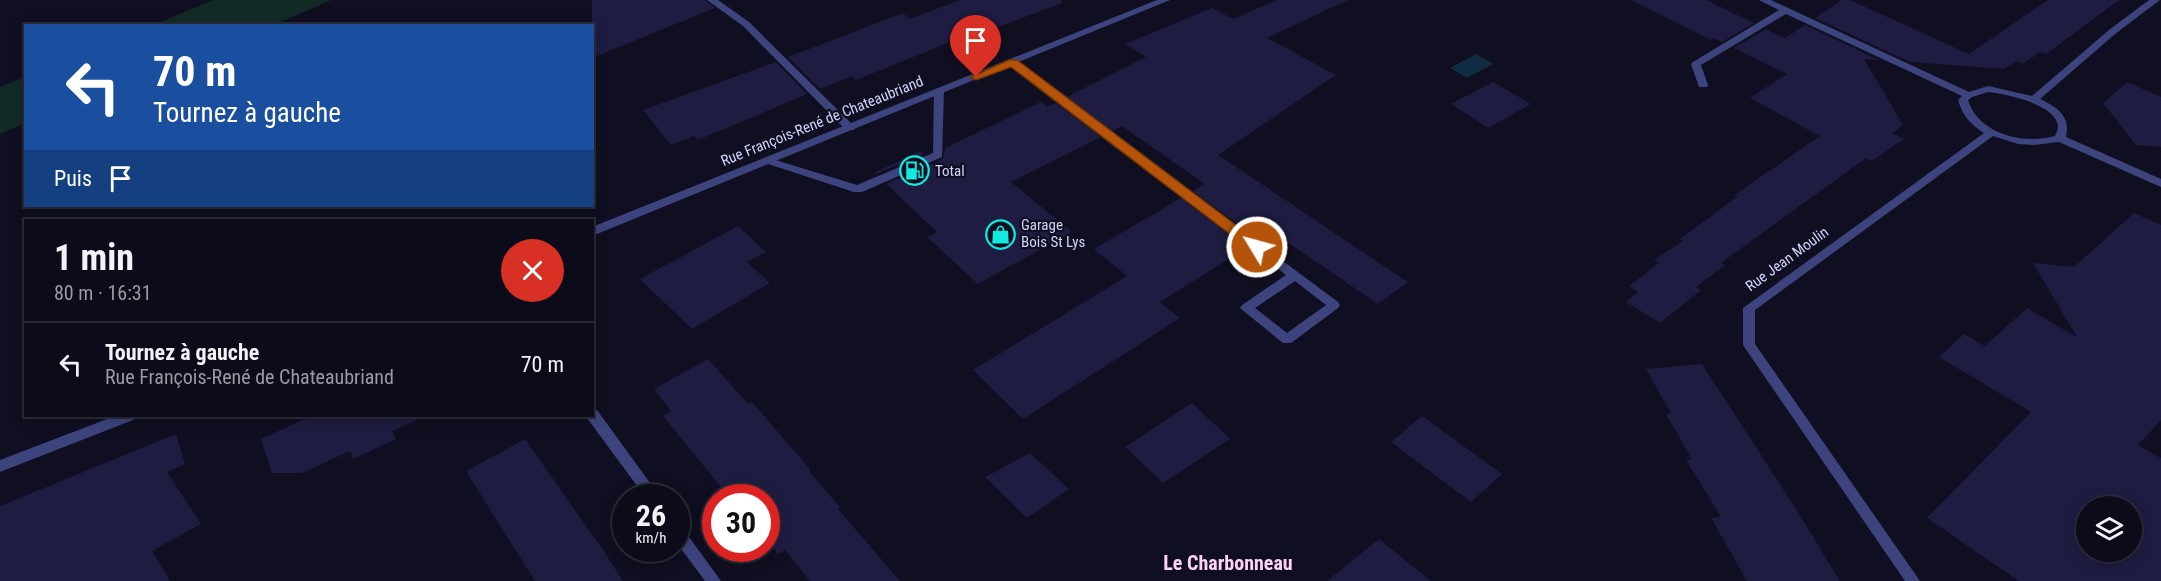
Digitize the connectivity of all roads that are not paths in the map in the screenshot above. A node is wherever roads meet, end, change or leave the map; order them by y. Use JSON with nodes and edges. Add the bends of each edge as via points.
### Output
{"nodes":[{"id":1,"x":712,"y":0,"type":"edge"},
{"id":2,"x":1165,"y":0,"type":"edge"},
{"id":3,"x":1764,"y":0,"type":"edge"},
{"id":4,"x":2155,"y":0,"type":"edge"},
{"id":5,"x":1786,"y":10,"type":"junction"},
{"id":6,"x":1013,"y":63,"type":"junction"},
{"id":7,"x":1703,"y":86,"type":"dead end"},
{"id":8,"x":939,"y":91,"type":"junction"},
{"id":9,"x":1968,"y":95,"type":"junction"},
{"id":10,"x":2033,"y":100,"type":"junction"},
{"id":11,"x":850,"y":128,"type":"junction"},
{"id":12,"x":1992,"y":132,"type":"junction"},
{"id":13,"x":2060,"y":138,"type":"junction"},
{"id":14,"x":769,"y":161,"type":"junction"},
{"id":15,"x":2161,"y":183,"type":"edge"},
{"id":16,"x":594,"y":231,"type":"edge"},
{"id":17,"x":1294,"y":276,"type":"junction"},
{"id":18,"x":125,"y":417,"type":"edge"},
{"id":19,"x":594,"y":417,"type":"edge"},
{"id":20,"x":0,"y":466,"type":"edge"},
{"id":21,"x":644,"y":484,"type":"edge"},
{"id":22,"x":690,"y":549,"type":"edge"},
{"id":23,"x":714,"y":581,"type":"edge"},
{"id":24,"x":1913,"y":581,"type":"edge"}],
"edges":[{"from":1,"to":11,"type":"street","via":[[746,24]]},
{"from":2,"to":6,"type":"street","name":"Rue François-René de Chateaubriand"},
{"from":3,"to":5,"type":"street"},
{"from":4,"to":10,"type":"street"},
{"from":5,"to":7,"type":"street","via":[[1696,64]]},
{"from":5,"to":9,"type":"street"},
{"from":6,"to":8,"type":"street","name":"Rue François-René de Chateaubriand"},
{"from":6,"to":17,"type":"street"},
{"from":8,"to":11,"type":"street","name":"Rue François-René de Chateaubriand"},
{"from":8,"to":14,"type":"street","via":[[938,155],[858,189]]},
{"from":9,"to":10,"type":"street","via":[[1988,89],[2003,90]]},
{"from":9,"to":12,"type":"street","via":[[1963,100],[1969,116]]},
{"from":10,"to":13,"type":"street","via":[[2057,115],[2064,131]]},
{"from":11,"to":14,"type":"street","name":"Rue François-René de Chateaubriand"},
{"from":12,"to":13,"type":"street","via":[[2031,142]]},
{"from":12,"to":24,"type":"street","name":"Rue Jean Moulin","via":[[1749,308],[1749,345]]},
{"from":13,"to":15,"type":"street"},
{"from":14,"to":16,"type":"street","name":"Rue François-René de Chateaubriand"},
{"from":17,"to":17,"type":"street","via":[[1246,308],[1287,340],[1334,305]]},
{"from":18,"to":20,"type":"street"},
{"from":19,"to":21,"type":"street"},
{"from":22,"to":23,"type":"street"}]}
